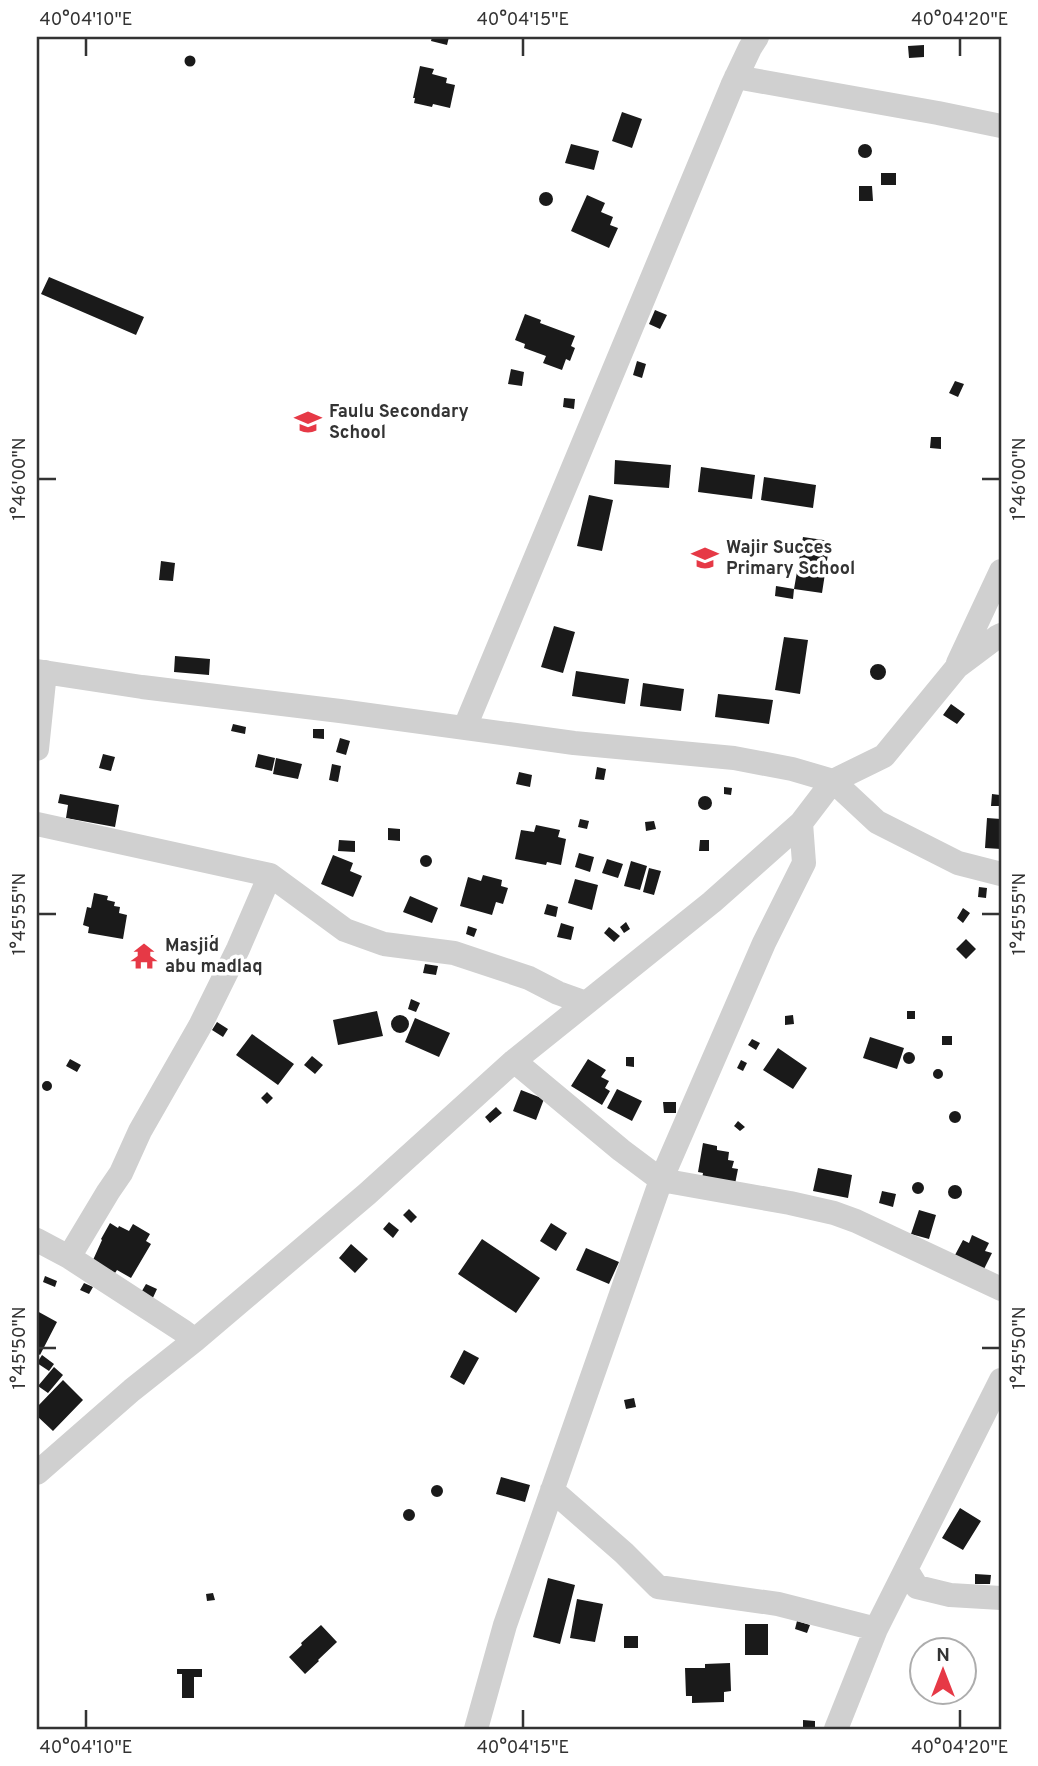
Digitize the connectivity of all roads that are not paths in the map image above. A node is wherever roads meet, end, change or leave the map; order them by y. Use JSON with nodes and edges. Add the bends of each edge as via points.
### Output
{"nodes":[{"id":1,"x":757,"y":37,"type":"edge"},
{"id":2,"x":736,"y":77,"type":"junction"},
{"id":3,"x":1001,"y":126,"type":"edge"},
{"id":4,"x":1001,"y":571,"type":"edge"},
{"id":5,"x":1001,"y":635,"type":"edge"},
{"id":6,"x":957,"y":667,"type":"junction"},
{"id":7,"x":41,"y":672,"type":"edge"},
{"id":8,"x":465,"y":727,"type":"junction"},
{"id":9,"x":37,"y":749,"type":"edge"},
{"id":10,"x":833,"y":781,"type":"junction"},
{"id":11,"x":801,"y":823,"type":"junction"},
{"id":12,"x":37,"y":824,"type":"edge"},
{"id":13,"x":1001,"y":874,"type":"edge"},
{"id":14,"x":270,"y":875,"type":"junction"},
{"id":15,"x":586,"y":1003,"type":"junction"},
{"id":16,"x":514,"y":1061,"type":"junction"},
{"id":17,"x":662,"y":1180,"type":"junction"},
{"id":18,"x":37,"y":1240,"type":"edge"},
{"id":19,"x":69,"y":1257,"type":"junction"},
{"id":20,"x":1001,"y":1289,"type":"edge"},
{"id":21,"x":195,"y":1340,"type":"junction"},
{"id":22,"x":1001,"y":1380,"type":"edge"},
{"id":23,"x":37,"y":1473,"type":"edge"},
{"id":24,"x":552,"y":1490,"type":"junction"},
{"id":25,"x":906,"y":1569,"type":"junction"},
{"id":26,"x":1001,"y":1598,"type":"edge"},
{"id":27,"x":876,"y":1629,"type":"junction"},
{"id":28,"x":476,"y":1729,"type":"edge"},
{"id":29,"x":836,"y":1729,"type":"edge"}],
"edges":[{"from":1,"to":2,"type":"street"},
{"from":2,"to":3,"type":"street"},
{"from":2,"to":8,"type":"street"},
{"from":4,"to":6,"type":"street"},
{"from":5,"to":6,"type":"street"},
{"from":6,"to":10,"type":"street","via":[[884,756]]},
{"from":7,"to":8,"type":"street"},
{"from":7,"to":9,"type":"street"},
{"from":8,"to":10,"type":"street","via":[[734,758]]},
{"from":10,"to":11,"type":"street"},
{"from":10,"to":13,"type":"street","via":[[877,822],[958,863]]},
{"from":11,"to":15,"type":"street"},
{"from":11,"to":17,"type":"street","via":[[804,863],[758,956]]},
{"from":12,"to":14,"type":"street"},
{"from":14,"to":15,"type":"street","via":[[345,930],[384,944],[454,953]]},
{"from":14,"to":19,"type":"street","via":[[200,1026],[121,1173]]},
{"from":15,"to":16,"type":"street"},
{"from":16,"to":17,"type":"street"},
{"from":16,"to":21,"type":"street"},
{"from":17,"to":20,"type":"street","via":[[834,1213]]},
{"from":17,"to":24,"type":"street"},
{"from":18,"to":19,"type":"street"},
{"from":19,"to":21,"type":"street"},
{"from":21,"to":23,"type":"street"},
{"from":22,"to":25,"type":"street"},
{"from":24,"to":27,"type":"street","via":[[658,1587],[778,1604]]},
{"from":24,"to":28,"type":"street","via":[[505,1625]]},
{"from":25,"to":26,"type":"street","via":[[917,1587],[950,1595]]},
{"from":25,"to":27,"type":"street"},
{"from":27,"to":29,"type":"street"}]}
